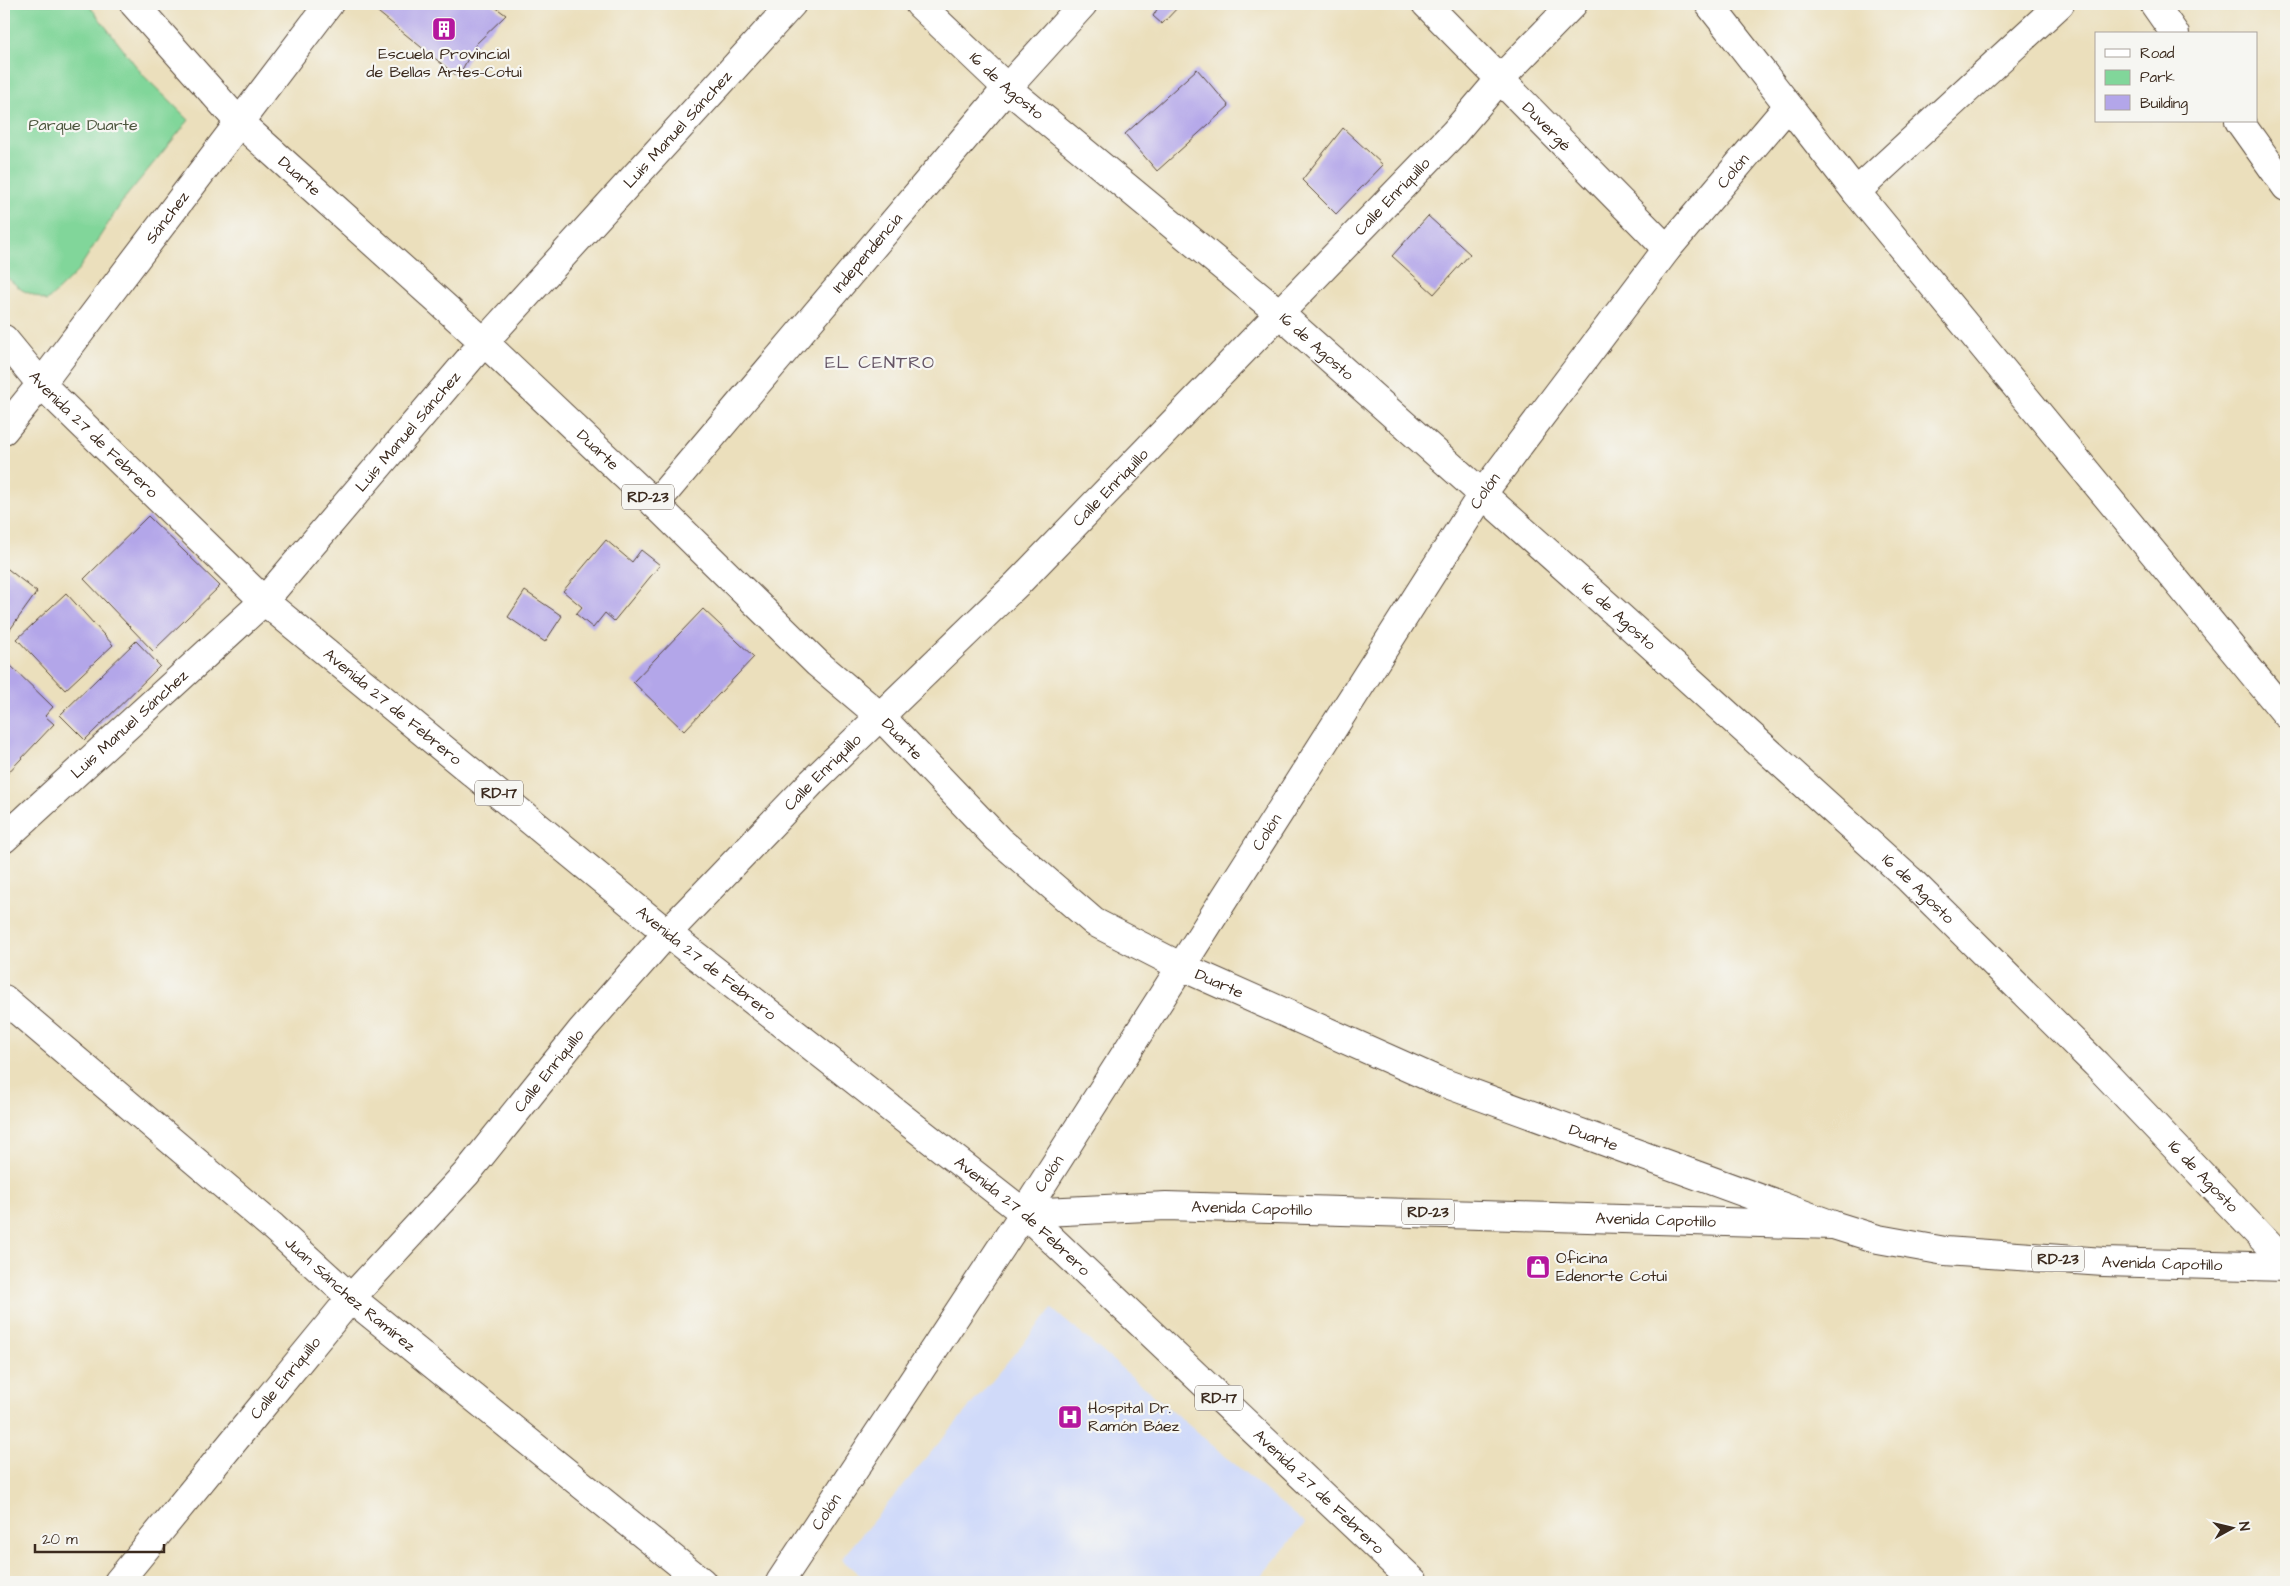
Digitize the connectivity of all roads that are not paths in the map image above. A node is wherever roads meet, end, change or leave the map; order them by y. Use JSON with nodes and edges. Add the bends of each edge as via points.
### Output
{"nodes":[{"id":1,"x":134,"y":4,"type":"edge"},
{"id":2,"x":330,"y":4,"type":"edge"},
{"id":3,"x":792,"y":4,"type":"edge"},
{"id":4,"x":919,"y":4,"type":"edge"},
{"id":5,"x":1083,"y":4,"type":"edge"},
{"id":6,"x":1426,"y":4,"type":"edge"},
{"id":7,"x":1573,"y":4,"type":"edge"},
{"id":8,"x":1709,"y":4,"type":"edge"},
{"id":9,"x":2060,"y":4,"type":"edge"},
{"id":10,"x":2154,"y":4,"type":"edge"},
{"id":11,"x":2175,"y":32,"type":"edge"},
{"id":12,"x":1500,"y":79,"type":"junction"},
{"id":13,"x":1007,"y":88,"type":"junction"},
{"id":14,"x":1788,"y":106,"type":"junction"},
{"id":15,"x":238,"y":121,"type":"junction"},
{"id":16,"x":2240,"y":122,"type":"edge"},
{"id":17,"x":2286,"y":187,"type":"edge"},
{"id":18,"x":1856,"y":192,"type":"junction"},
{"id":19,"x":1667,"y":249,"type":"junction"},
{"id":20,"x":1279,"y":313,"type":"junction"},
{"id":21,"x":4,"y":339,"type":"edge"},
{"id":22,"x":484,"y":342,"type":"junction"},
{"id":23,"x":41,"y":384,"type":"junction"},
{"id":24,"x":4,"y":430,"type":"edge"},
{"id":25,"x":1483,"y":493,"type":"junction"},
{"id":26,"x":656,"y":504,"type":"junction"},
{"id":27,"x":264,"y":600,"type":"junction"},
{"id":28,"x":2286,"y":714,"type":"edge"},
{"id":29,"x":881,"y":716,"type":"junction"},
{"id":30,"x":4,"y":839,"type":"edge"},
{"id":31,"x":667,"y":933,"type":"junction"},
{"id":32,"x":1180,"y":966,"type":"junction"},
{"id":33,"x":5,"y":1002,"type":"edge"},
{"id":34,"x":1024,"y":1213,"type":"junction"},
{"id":35,"x":1833,"y":1225,"type":"junction"},
{"id":36,"x":2286,"y":1263,"type":"edge"},
{"id":37,"x":2286,"y":1267,"type":"edge"},
{"id":38,"x":351,"y":1298,"type":"junction"},
{"id":39,"x":118,"y":1582,"type":"edge"},
{"id":40,"x":702,"y":1582,"type":"edge"},
{"id":41,"x":780,"y":1582,"type":"edge"},
{"id":42,"x":1414,"y":1582,"type":"edge"}],
"edges":[{"from":1,"to":15,"type":"street","name":"Duarte","number":"RD-23"},
{"from":2,"to":15,"type":"street","name":"Sánchez"},
{"from":3,"to":22,"type":"street","name":"Luis Manuel Sánchez"},
{"from":4,"to":13,"type":"street","name":"16 de Agosto"},
{"from":5,"to":13,"type":"street","name":"Independencia"},
{"from":6,"to":12,"type":"street","name":"Duvergé"},
{"from":7,"to":12,"type":"street","name":"Calle Enriquillo"},
{"from":8,"to":14,"type":"street"},
{"from":9,"to":18,"type":"street"},
{"from":10,"to":11,"type":"street"},
{"from":12,"to":19,"type":"street","name":"Duvergé"},
{"from":12,"to":20,"type":"street","name":"Calle Enriquillo","via":[[1454,133]]},
{"from":13,"to":20,"type":"street","name":"16 de Agosto"},
{"from":13,"to":26,"type":"street","name":"Independencia"},
{"from":14,"to":18,"type":"street"},
{"from":14,"to":19,"type":"street","name":"Colón"},
{"from":15,"to":22,"type":"street","name":"Duarte","number":"RD-23"},
{"from":15,"to":23,"type":"street","name":"Sánchez"},
{"from":16,"to":17,"type":"street"},
{"from":18,"to":28,"type":"street"},
{"from":19,"to":25,"type":"street","name":"Colón"},
{"from":20,"to":25,"type":"street","name":"16 de Agosto"},
{"from":20,"to":29,"type":"street","name":"Calle Enriquillo","via":[[1018,583]]},
{"from":21,"to":23,"type":"street","name":"Avenida 27 de Febrero","number":"RD-17"},
{"from":22,"to":26,"type":"street","name":"Duarte","number":"RD-23"},
{"from":22,"to":27,"type":"street","name":"Luis Manuel Sánchez"},
{"from":23,"to":24,"type":"street","name":"Sánchez"},
{"from":23,"to":27,"type":"street","name":"Avenida 27 de Febrero","number":"RD-17"},
{"from":25,"to":32,"type":"street","name":"Colón"},
{"from":25,"to":36,"type":"street","name":"16 de Agosto","via":[[1909,879],[2096,1064]]},
{"from":26,"to":29,"type":"street","name":"Duarte","number":"RD-23","via":[[817,663]]},
{"from":27,"to":30,"type":"street","name":"Luis Manuel Sánchez"},
{"from":27,"to":31,"type":"street","name":"Avenida 27 de Febrero","number":"RD-17"},
{"from":29,"to":31,"type":"street","name":"Calle Enriquillo","via":[[812,782]]},
{"from":29,"to":32,"type":"street","name":"Duarte","number":"RD-23","via":[[998,839],[1094,922]]},
{"from":31,"to":34,"type":"street","name":"Avenida 27 de Febrero","number":"RD-17"},
{"from":31,"to":38,"type":"street","name":"Calle Enriquillo","via":[[581,1030],[466,1174]]},
{"from":32,"to":34,"type":"street","name":"Colón"},
{"from":32,"to":35,"type":"street","name":"Duarte","number":"RD-23","via":[[1436,1080]]},
{"from":33,"to":38,"type":"street","name":"Juan Sánchez Ramírez","via":[[273,1227]]},
{"from":34,"to":35,"type":"street","name":"Avenida Capotillo","number":"RD-23","via":[[1166,1206]]},
{"from":34,"to":41,"type":"street","name":"Colón"},
{"from":34,"to":42,"type":"street","name":"Avenida 27 de Febrero","number":"RD-17"},
{"from":35,"to":37,"type":"street","name":"Avenida Capotillo","number":"RD-23","via":[[1878,1240],[1945,1251],[2104,1262]]},
{"from":38,"to":39,"type":"street","name":"Calle Enriquillo"},
{"from":38,"to":40,"type":"street","name":"Juan Sánchez Ramírez"}]}
